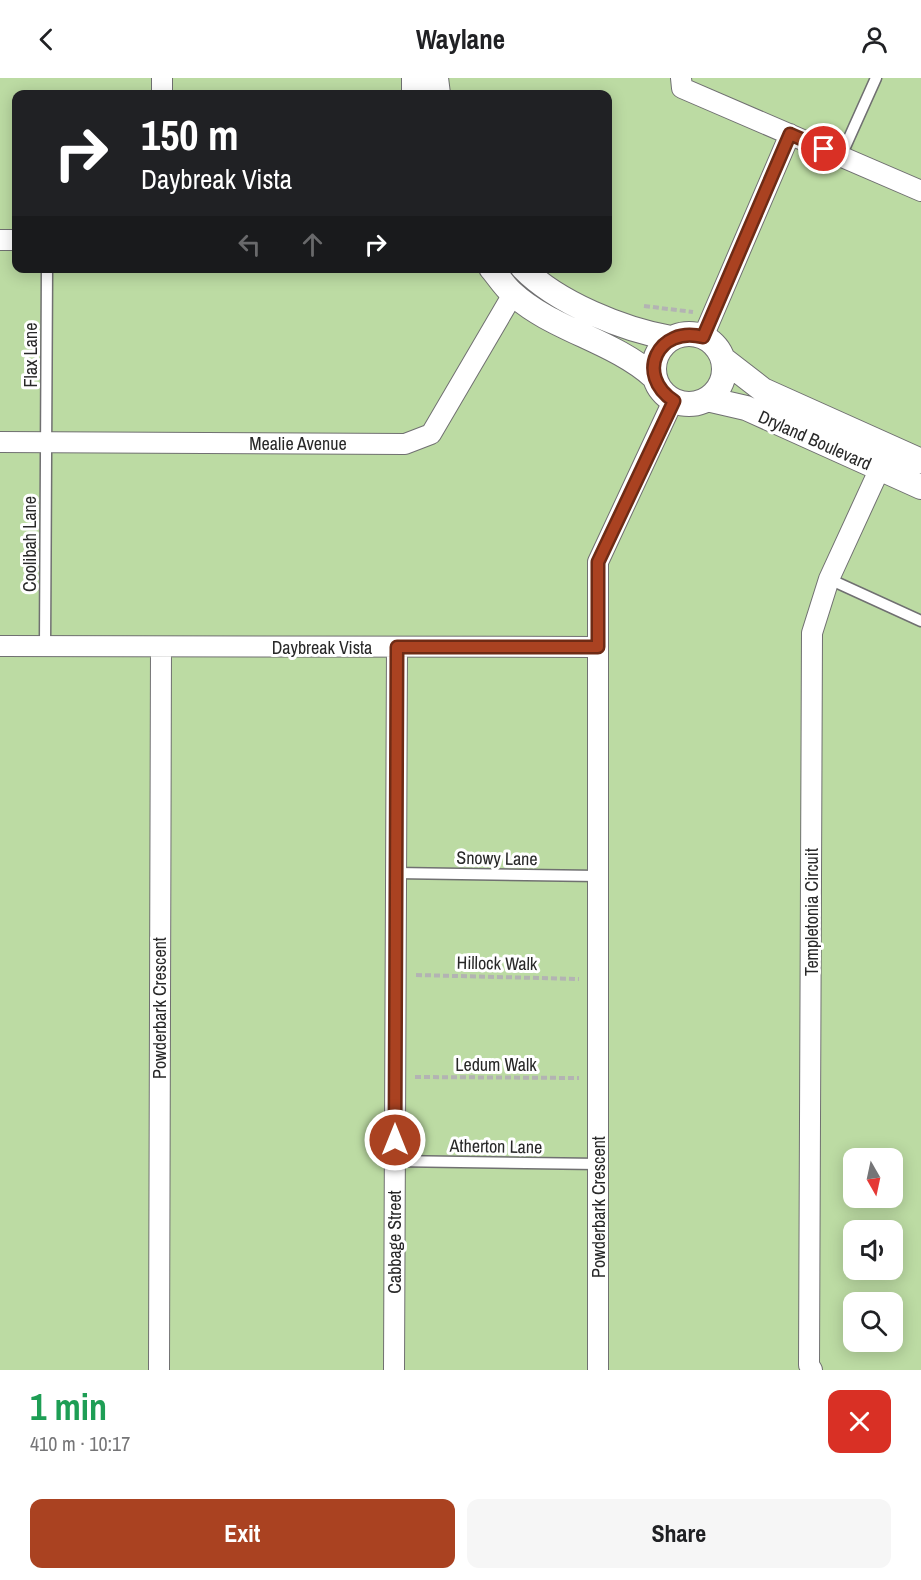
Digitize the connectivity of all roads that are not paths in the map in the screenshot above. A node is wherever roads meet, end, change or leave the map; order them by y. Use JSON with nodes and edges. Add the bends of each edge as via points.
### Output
{"nodes":[{"id":1,"x":681,"y":78,"type":"edge"},
{"id":2,"x":876,"y":78,"type":"edge"},
{"id":3,"x":790,"y":134,"type":"junction"},
{"id":4,"x":841,"y":156,"type":"junction"},
{"id":5,"x":921,"y":191,"type":"edge"},
{"id":6,"x":47,"y":273,"type":"edge"},
{"id":7,"x":495,"y":273,"type":"edge"},
{"id":8,"x":530,"y":273,"type":"edge"},
{"id":9,"x":513,"y":294,"type":"junction"},
{"id":10,"x":707,"y":328,"type":"junction"},
{"id":11,"x":671,"y":338,"type":"junction"},
{"id":12,"x":723,"y":359,"type":"junction"},
{"id":13,"x":654,"y":377,"type":"junction"},
{"id":14,"x":707,"y":399,"type":"junction"},
{"id":15,"x":674,"y":401,"type":"junction"},
{"id":16,"x":0,"y":442,"type":"edge"},
{"id":17,"x":46,"y":442,"type":"junction"},
{"id":18,"x":921,"y":461,"type":"edge"},
{"id":19,"x":880,"y":468,"type":"junction"},
{"id":20,"x":921,"y":487,"type":"edge"},
{"id":21,"x":829,"y":579,"type":"junction"},
{"id":22,"x":921,"y":621,"type":"edge"},
{"id":23,"x":0,"y":646,"type":"edge"},
{"id":24,"x":45,"y":646,"type":"junction"},
{"id":25,"x":161,"y":646,"type":"junction"},
{"id":26,"x":397,"y":647,"type":"junction"},
{"id":27,"x":598,"y":647,"type":"junction"},
{"id":28,"x":396,"y":873,"type":"junction"},
{"id":29,"x":598,"y":876,"type":"junction"},
{"id":30,"x":394,"y":1161,"type":"junction"},
{"id":31,"x":598,"y":1164,"type":"junction"},
{"id":32,"x":159,"y":1370,"type":"edge"},
{"id":33,"x":394,"y":1370,"type":"edge"},
{"id":34,"x":598,"y":1370,"type":"edge"},
{"id":35,"x":812,"y":1370,"type":"edge"}],
"edges":[{"from":1,"to":3,"type":"street","via":[[682,88]]},
{"from":2,"to":4,"type":"lane"},
{"from":3,"to":4,"type":"street"},
{"from":3,"to":10,"type":"street"},
{"from":4,"to":5,"type":"street"},
{"from":6,"to":17,"type":"lane","name":"Flax Lane"},
{"from":7,"to":9,"type":"street"},
{"from":8,"to":11,"type":"street","via":[[562,296],[615,323]]},
{"from":9,"to":13,"type":"street","via":[[549,317],[635,360]]},
{"from":9,"to":17,"type":"street","name":"Mealie Avenue","via":[[430,434],[405,444]]},
{"from":10,"to":11,"type":"street"},
{"from":10,"to":12,"type":"street"},
{"from":11,"to":13,"type":"street","via":[[658,351]]},
{"from":12,"to":14,"type":"street","via":[[720,386]]},
{"from":12,"to":18,"type":"street","name":"Dryland Boulevard","via":[[763,390]]},
{"from":13,"to":15,"type":"street","via":[[658,387]]},
{"from":14,"to":15,"type":"street","via":[[694,404]]},
{"from":14,"to":19,"type":"street","name":"Dryland Boulevard","via":[[746,408]]},
{"from":15,"to":27,"type":"street","via":[[598,562]]},
{"from":16,"to":17,"type":"street","name":"Mealie Avenue"},
{"from":17,"to":24,"type":"lane","name":"Coolibah Lane"},
{"from":19,"to":20,"type":"street","name":"Dryland Boulevard"},
{"from":19,"to":21,"type":"street","name":"Templetonia Circuit"},
{"from":21,"to":22,"type":"lane"},
{"from":21,"to":35,"type":"street","name":"Templetonia Circuit","via":[[812,633]]},
{"from":23,"to":24,"type":"street","name":"Daybreak Vista"},
{"from":24,"to":25,"type":"street","name":"Daybreak Vista"},
{"from":25,"to":26,"type":"street","name":"Daybreak Vista"},
{"from":25,"to":32,"type":"street","name":"Powderbark Crescent"},
{"from":26,"to":27,"type":"street","name":"Daybreak Vista"},
{"from":26,"to":28,"type":"street","name":"Cabbage Street"},
{"from":27,"to":29,"type":"street","name":"Powderbark Crescent"},
{"from":28,"to":29,"type":"lane","name":"Snowy Lane"},
{"from":28,"to":30,"type":"street","name":"Cabbage Street"},
{"from":29,"to":31,"type":"street","name":"Powderbark Crescent"},
{"from":30,"to":31,"type":"lane","name":"Atherton Lane"},
{"from":30,"to":33,"type":"street","name":"Cabbage Street"},
{"from":31,"to":34,"type":"street","name":"Powderbark Crescent"}]}
